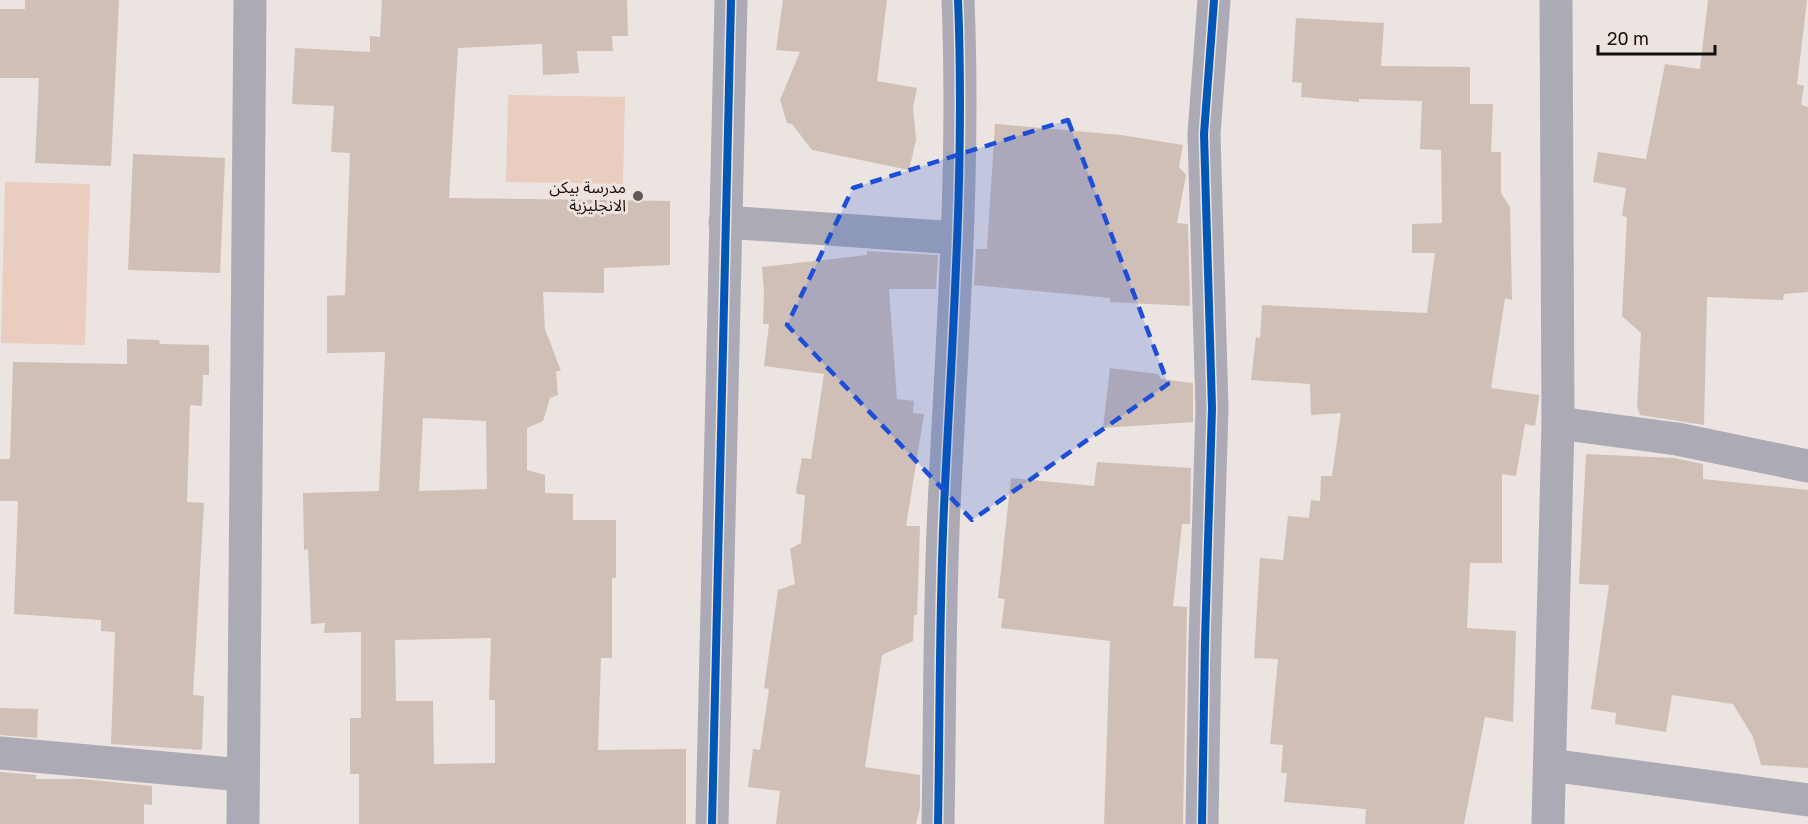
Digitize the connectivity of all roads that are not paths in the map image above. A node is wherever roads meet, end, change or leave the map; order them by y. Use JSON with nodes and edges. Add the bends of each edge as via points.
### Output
{"nodes":[{"id":1,"x":250,"y":0,"type":"edge"},
{"id":2,"x":731,"y":0,"type":"edge"},
{"id":3,"x":958,"y":0,"type":"edge"},
{"id":4,"x":1214,"y":0,"type":"edge"},
{"id":5,"x":1556,"y":0,"type":"edge"},
{"id":6,"x":725,"y":222,"type":"junction"},
{"id":7,"x":957,"y":237,"type":"junction"},
{"id":8,"x":1558,"y":423,"type":"junction"},
{"id":9,"x":1808,"y":466,"type":"edge"},
{"id":10,"x":0,"y":753,"type":"edge"},
{"id":11,"x":1550,"y":765,"type":"junction"},
{"id":12,"x":242,"y":775,"type":"junction"},
{"id":13,"x":1808,"y":800,"type":"edge"},
{"id":14,"x":243,"y":824,"type":"edge"},
{"id":15,"x":712,"y":824,"type":"edge"},
{"id":16,"x":938,"y":824,"type":"edge"},
{"id":17,"x":1202,"y":824,"type":"edge"},
{"id":18,"x":1548,"y":824,"type":"edge"}],
"edges":[{"from":1,"to":12,"type":"street"},
{"from":2,"to":6,"type":"street"},
{"from":3,"to":7,"type":"street"},
{"from":4,"to":17,"type":"street","via":[[1204,134],[1212,408]]},
{"from":5,"to":8,"type":"street"},
{"from":6,"to":7,"type":"street"},
{"from":6,"to":15,"type":"street"},
{"from":7,"to":16,"type":"street","via":[[944,519]]},
{"from":8,"to":9,"type":"street","via":[[1677,439]]},
{"from":8,"to":11,"type":"street"},
{"from":10,"to":12,"type":"street"},
{"from":11,"to":13,"type":"street"},
{"from":11,"to":18,"type":"street"},
{"from":12,"to":14,"type":"street"}]}
